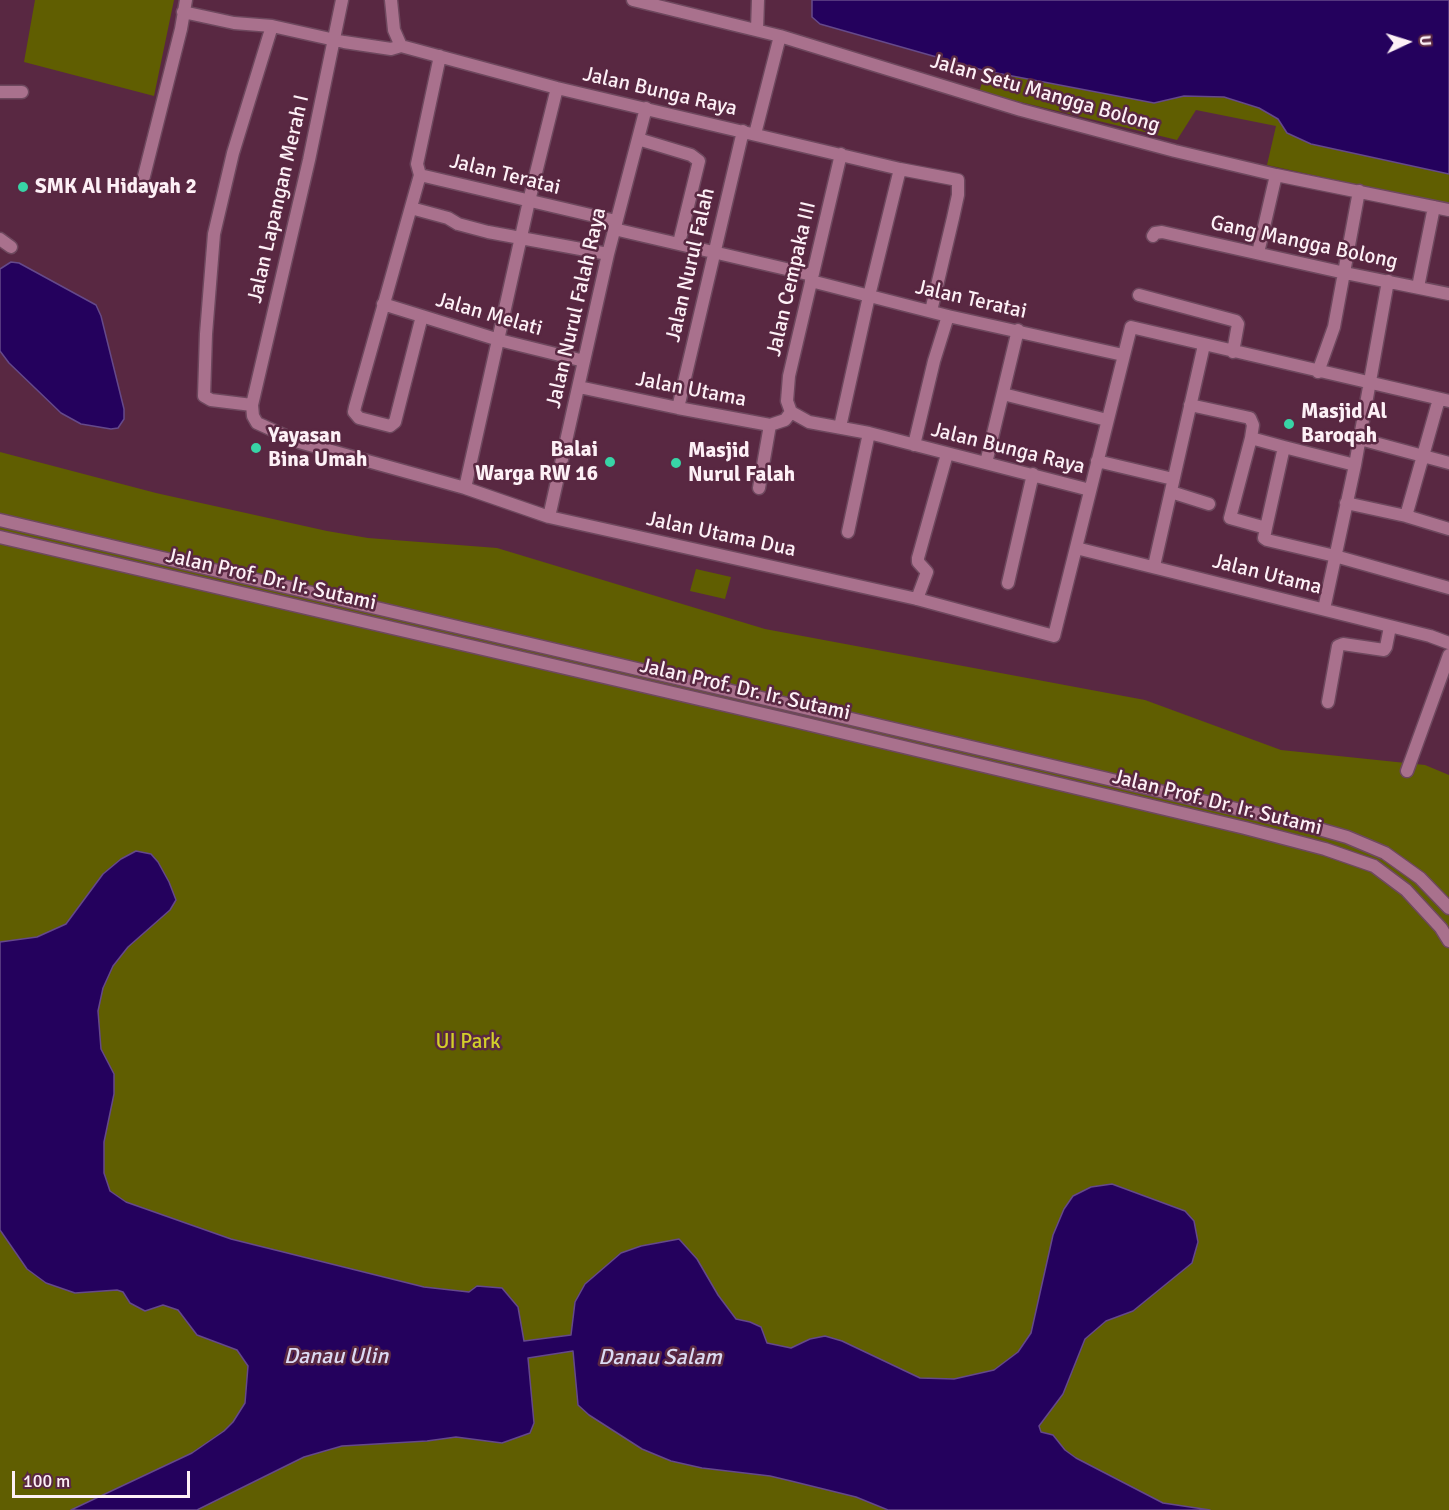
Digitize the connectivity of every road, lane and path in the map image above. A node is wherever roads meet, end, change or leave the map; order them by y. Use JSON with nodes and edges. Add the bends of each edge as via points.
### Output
{"nodes":[{"id":1,"x":342,"y":0,"type":"edge"},
{"id":2,"x":392,"y":0,"type":"edge"},
{"id":3,"x":633,"y":0,"type":"edge"},
{"id":4,"x":758,"y":0,"type":"edge"},
{"id":5,"x":185,"y":6,"type":"edge"},
{"id":6,"x":272,"y":26,"type":"junction"},
{"id":7,"x":758,"y":30,"type":"junction"},
{"id":8,"x":780,"y":36,"type":"junction"},
{"id":9,"x":334,"y":39,"type":"junction"},
{"id":10,"x":401,"y":46,"type":"junction"},
{"id":11,"x":440,"y":56,"type":"junction"},
{"id":12,"x":557,"y":88,"type":"junction"},
{"id":13,"x":0,"y":92,"type":"edge"},
{"id":14,"x":22,"y":92,"type":"dead end"},
{"id":15,"x":646,"y":108,"type":"junction"},
{"id":16,"x":749,"y":133,"type":"junction"},
{"id":17,"x":638,"y":139,"type":"junction"},
{"id":18,"x":841,"y":154,"type":"junction"},
{"id":19,"x":900,"y":169,"type":"junction"},
{"id":20,"x":420,"y":175,"type":"junction"},
{"id":21,"x":1276,"y":175,"type":"junction"},
{"id":22,"x":143,"y":180,"type":"dead end"},
{"id":23,"x":1359,"y":191,"type":"junction"},
{"id":24,"x":528,"y":201,"type":"junction"},
{"id":25,"x":1434,"y":207,"type":"junction"},
{"id":26,"x":411,"y":208,"type":"junction"},
{"id":27,"x":1449,"y":210,"type":"edge"},
{"id":28,"x":615,"y":225,"type":"junction"},
{"id":29,"x":1153,"y":236,"type":"dead end"},
{"id":30,"x":520,"y":237,"type":"junction"},
{"id":31,"x":0,"y":239,"type":"edge"},
{"id":32,"x":679,"y":243,"type":"junction"},
{"id":33,"x":11,"y":247,"type":"dead end"},
{"id":34,"x":714,"y":252,"type":"junction"},
{"id":35,"x":1258,"y":253,"type":"junction"},
{"id":36,"x":608,"y":254,"type":"junction"},
{"id":37,"x":1345,"y":273,"type":"junction"},
{"id":38,"x":812,"y":278,"type":"junction"},
{"id":39,"x":1388,"y":281,"type":"junction"},
{"id":40,"x":1418,"y":287,"type":"junction"},
{"id":41,"x":1449,"y":294,"type":"edge"},
{"id":42,"x":1139,"y":295,"type":"dead end"},
{"id":43,"x":869,"y":296,"type":"junction"},
{"id":44,"x":383,"y":304,"type":"junction"},
{"id":45,"x":931,"y":311,"type":"junction"},
{"id":46,"x":422,"y":316,"type":"junction"},
{"id":47,"x":948,"y":316,"type":"junction"},
{"id":48,"x":1018,"y":330,"type":"junction"},
{"id":49,"x":499,"y":340,"type":"junction"},
{"id":50,"x":1204,"y":345,"type":"junction"},
{"id":51,"x":1233,"y":352,"type":"junction"},
{"id":52,"x":1123,"y":355,"type":"junction"},
{"id":53,"x":584,"y":361,"type":"junction"},
{"id":54,"x":1317,"y":372,"type":"junction"},
{"id":55,"x":1369,"y":384,"type":"junction"},
{"id":56,"x":579,"y":387,"type":"junction"},
{"id":57,"x":1003,"y":394,"type":"junction"},
{"id":58,"x":1444,"y":400,"type":"edge"},
{"id":59,"x":252,"y":405,"type":"junction"},
{"id":60,"x":1190,"y":405,"type":"junction"},
{"id":61,"x":678,"y":408,"type":"junction"},
{"id":62,"x":791,"y":412,"type":"junction"},
{"id":63,"x":1107,"y":420,"type":"junction"},
{"id":64,"x":770,"y":425,"type":"junction"},
{"id":65,"x":840,"y":427,"type":"junction"},
{"id":66,"x":869,"y":433,"type":"junction"},
{"id":67,"x":1251,"y":438,"type":"junction"},
{"id":68,"x":1360,"y":439,"type":"junction"},
{"id":69,"x":914,"y":445,"type":"junction"},
{"id":70,"x":1284,"y":447,"type":"junction"},
{"id":71,"x":947,"y":454,"type":"junction"},
{"id":72,"x":1422,"y":456,"type":"junction"},
{"id":73,"x":1097,"y":461,"type":"junction"},
{"id":74,"x":986,"y":463,"type":"junction"},
{"id":75,"x":1449,"y":463,"type":"edge"},
{"id":76,"x":1355,"y":465,"type":"junction"},
{"id":77,"x":1033,"y":474,"type":"junction"},
{"id":78,"x":1173,"y":479,"type":"junction"},
{"id":79,"x":465,"y":488,"type":"junction"},
{"id":80,"x":759,"y":488,"type":"dead end"},
{"id":81,"x":1090,"y":490,"type":"junction"},
{"id":82,"x":1171,"y":492,"type":"junction"},
{"id":83,"x":1346,"y":503,"type":"junction"},
{"id":84,"x":1209,"y":504,"type":"dead end"},
{"id":85,"x":1406,"y":516,"type":"junction"},
{"id":86,"x":549,"y":517,"type":"junction"},
{"id":87,"x":0,"y":519,"type":"edge"},
{"id":88,"x":1266,"y":528,"type":"junction"},
{"id":89,"x":1449,"y":529,"type":"edge"},
{"id":90,"x":848,"y":532,"type":"dead end"},
{"id":91,"x":0,"y":537,"type":"edge"},
{"id":92,"x":1076,"y":548,"type":"junction"},
{"id":93,"x":1335,"y":556,"type":"junction"},
{"id":94,"x":1154,"y":566,"type":"junction"},
{"id":95,"x":1008,"y":583,"type":"dead end"},
{"id":96,"x":1449,"y":588,"type":"edge"},
{"id":97,"x":917,"y":598,"type":"junction"},
{"id":98,"x":1324,"y":609,"type":"junction"},
{"id":99,"x":1390,"y":627,"type":"junction"},
{"id":100,"x":1449,"y":642,"type":"edge"},
{"id":101,"x":1449,"y":655,"type":"edge"},
{"id":102,"x":1328,"y":702,"type":"dead end"},
{"id":103,"x":1407,"y":771,"type":"dead end"},
{"id":104,"x":1449,"y":908,"type":"edge"},
{"id":105,"x":1449,"y":940,"type":"edge"}],
"edges":[{"from":1,"to":9,"type":"street","name":"Jalan Lapangan Merah I"},
{"from":2,"to":10,"type":"street","via":[[394,30]]},
{"from":3,"to":7,"type":"street","name":"Jalan Setu Mangga Bolong"},
{"from":4,"to":7,"type":"street"},
{"from":5,"to":6,"type":"street","name":"Jalan Bunga Raya","via":[[234,23]]},
{"from":5,"to":22,"type":"street"},
{"from":6,"to":9,"type":"street","name":"Jalan Bunga Raya"},
{"from":6,"to":59,"type":"street","via":[[232,153],[214,234],[206,334],[204,396]]},
{"from":7,"to":8,"type":"street","name":"Jalan Setu Mangga Bolong"},
{"from":8,"to":16,"type":"street","name":"Jalan Nurul Falah"},
{"from":8,"to":21,"type":"street","name":"Jalan Setu Mangga Bolong","via":[[1021,110]]},
{"from":9,"to":10,"type":"street","name":"Jalan Bunga Raya","via":[[391,49]]},
{"from":9,"to":59,"type":"street","name":"Jalan Lapangan Merah I"},
{"from":10,"to":11,"type":"street","name":"Jalan Bunga Raya"},
{"from":11,"to":12,"type":"street","name":"Jalan Bunga Raya"},
{"from":11,"to":20,"type":"street","via":[[417,164]]},
{"from":12,"to":15,"type":"street","name":"Jalan Bunga Raya"},
{"from":12,"to":24,"type":"street"},
{"from":13,"to":14,"type":"street"},
{"from":15,"to":16,"type":"street","name":"Jalan Bunga Raya"},
{"from":15,"to":17,"type":"street","name":"Jalan Nurul Falah Raya"},
{"from":16,"to":18,"type":"street","name":"Jalan Bunga Raya"},
{"from":16,"to":34,"type":"street","name":"Jalan Nurul Falah"},
{"from":17,"to":28,"type":"street","name":"Jalan Nurul Falah Raya"},
{"from":17,"to":32,"type":"street","via":[[699,161]]},
{"from":18,"to":19,"type":"street","name":"Jalan Bunga Raya"},
{"from":18,"to":38,"type":"street","name":"Jalan Cempaka III"},
{"from":19,"to":43,"type":"street"},
{"from":19,"to":45,"type":"street","name":"Jalan Bunga Raya","via":[[958,180],[958,195]]},
{"from":20,"to":24,"type":"street","name":"Jalan Teratai"},
{"from":20,"to":26,"type":"street"},
{"from":21,"to":23,"type":"street","name":"Jalan Setu Mangga Bolong"},
{"from":21,"to":35,"type":"street"},
{"from":23,"to":25,"type":"street","name":"Jalan Setu Mangga Bolong"},
{"from":23,"to":37,"type":"street"},
{"from":24,"to":28,"type":"street","name":"Jalan Teratai"},
{"from":24,"to":30,"type":"street"},
{"from":25,"to":27,"type":"street","name":"Jalan Setu Mangga Bolong"},
{"from":25,"to":40,"type":"street"},
{"from":26,"to":30,"type":"street","via":[[458,224]]},
{"from":26,"to":44,"type":"street"},
{"from":28,"to":32,"type":"street","name":"Jalan Teratai"},
{"from":28,"to":36,"type":"street","name":"Jalan Nurul Falah Raya"},
{"from":29,"to":35,"type":"street","name":"Gang Mangga Bolong","via":[[1162,232]]},
{"from":30,"to":36,"type":"street"},
{"from":30,"to":49,"type":"street"},
{"from":31,"to":33,"type":"street"},
{"from":32,"to":34,"type":"street","name":"Jalan Teratai"},
{"from":34,"to":38,"type":"street","name":"Jalan Teratai"},
{"from":34,"to":61,"type":"street","name":"Jalan Nurul Falah"},
{"from":35,"to":37,"type":"street","name":"Gang Mangga Bolong"},
{"from":36,"to":53,"type":"street","name":"Jalan Nurul Falah Raya"},
{"from":37,"to":39,"type":"street","name":"Gang Mangga Bolong"},
{"from":37,"to":54,"type":"street","via":[[1334,327]]},
{"from":38,"to":43,"type":"street","name":"Jalan Teratai"},
{"from":38,"to":62,"type":"street","name":"Jalan Cempaka III","via":[[787,388]]},
{"from":39,"to":40,"type":"street","name":"Gang Mangga Bolong"},
{"from":39,"to":55,"type":"street"},
{"from":40,"to":41,"type":"street","name":"Gang Mangga Bolong"},
{"from":42,"to":51,"type":"street","via":[[1236,321]]},
{"from":43,"to":45,"type":"street","name":"Jalan Teratai"},
{"from":43,"to":65,"type":"street"},
{"from":44,"to":46,"type":"street","name":"Jalan Melati"},
{"from":44,"to":46,"type":"street","via":[[354,407],[359,418],[390,426],[395,422]]},
{"from":45,"to":47,"type":"street","name":"Jalan Teratai"},
{"from":46,"to":49,"type":"street","name":"Jalan Melati"},
{"from":47,"to":48,"type":"street","name":"Jalan Teratai"},
{"from":47,"to":69,"type":"street"},
{"from":48,"to":52,"type":"street","name":"Jalan Teratai"},
{"from":48,"to":57,"type":"street"},
{"from":49,"to":53,"type":"street","name":"Jalan Melati"},
{"from":49,"to":79,"type":"street"},
{"from":50,"to":51,"type":"street"},
{"from":50,"to":52,"type":"street","name":"Jalan Bunga Raya","via":[[1131,327]]},
{"from":50,"to":60,"type":"street"},
{"from":51,"to":54,"type":"street"},
{"from":52,"to":63,"type":"street","name":"Jalan Bunga Raya"},
{"from":53,"to":56,"type":"street","name":"Jalan Nurul Falah Raya"},
{"from":54,"to":55,"type":"street"},
{"from":55,"to":58,"type":"street"},
{"from":55,"to":68,"type":"street"},
{"from":56,"to":61,"type":"street","name":"Jalan Utama"},
{"from":56,"to":86,"type":"street","name":"Jalan Nurul Falah Raya"},
{"from":57,"to":63,"type":"street"},
{"from":57,"to":74,"type":"street"},
{"from":58,"to":72,"type":"street"},
{"from":59,"to":79,"type":"street","name":"Jalan Utama Dua","via":[[257,423],[298,442]]},
{"from":60,"to":67,"type":"street","via":[[1250,418]]},
{"from":60,"to":78,"type":"street"},
{"from":61,"to":64,"type":"street","name":"Jalan Utama"},
{"from":62,"to":64,"type":"street","name":"Jalan Utama","via":[[785,420]]},
{"from":62,"to":65,"type":"street","name":"Jalan Bunga Raya","via":[[809,422]]},
{"from":63,"to":73,"type":"street","name":"Jalan Bunga Raya"},
{"from":64,"to":80,"type":"street"},
{"from":65,"to":66,"type":"street","name":"Jalan Bunga Raya"},
{"from":66,"to":69,"type":"street","name":"Jalan Bunga Raya"},
{"from":66,"to":90,"type":"street"},
{"from":67,"to":70,"type":"street"},
{"from":67,"to":88,"type":"street","via":[[1230,518]]},
{"from":68,"to":72,"type":"street"},
{"from":68,"to":76,"type":"street"},
{"from":69,"to":71,"type":"street","name":"Jalan Bunga Raya"},
{"from":70,"to":76,"type":"street"},
{"from":70,"to":88,"type":"street"},
{"from":71,"to":74,"type":"street","name":"Jalan Bunga Raya"},
{"from":71,"to":97,"type":"street","via":[[918,558],[927,572]]},
{"from":72,"to":75,"type":"street"},
{"from":72,"to":85,"type":"street"},
{"from":73,"to":78,"type":"street"},
{"from":73,"to":81,"type":"street","name":"Jalan Bunga Raya"},
{"from":74,"to":77,"type":"street","name":"Jalan Bunga Raya"},
{"from":76,"to":83,"type":"street"},
{"from":77,"to":81,"type":"street","name":"Jalan Bunga Raya"},
{"from":77,"to":95,"type":"street"},
{"from":78,"to":82,"type":"street"},
{"from":79,"to":86,"type":"street","name":"Jalan Utama Dua"},
{"from":81,"to":92,"type":"street","name":"Jalan Utama Dua"},
{"from":82,"to":84,"type":"street"},
{"from":82,"to":94,"type":"street"},
{"from":83,"to":85,"type":"street"},
{"from":83,"to":93,"type":"street"},
{"from":85,"to":89,"type":"street"},
{"from":86,"to":97,"type":"street","name":"Jalan Utama Dua"},
{"from":87,"to":104,"type":"street","name":"Jalan Prof. Dr. Ir. Sutami","via":[[1305,825],[1385,853],[1420,878]]},
{"from":88,"to":93,"type":"street","via":[[1266,540]]},
{"from":91,"to":105,"type":"street","name":"Jalan Prof. Dr. Ir. Sutami","via":[[1325,849],[1374,866],[1406,890]]},
{"from":92,"to":94,"type":"street","name":"Jalan Utama"},
{"from":92,"to":97,"type":"street","name":"Jalan Utama Dua","via":[[1054,636]]},
{"from":93,"to":96,"type":"street"},
{"from":93,"to":98,"type":"street"},
{"from":94,"to":98,"type":"street","name":"Jalan Utama"},
{"from":98,"to":99,"type":"street","name":"Jalan Utama"},
{"from":99,"to":100,"type":"street","name":"Jalan Utama"},
{"from":99,"to":102,"type":"street","via":[[1384,650],[1338,646]]},
{"from":101,"to":103,"type":"street"}]}
